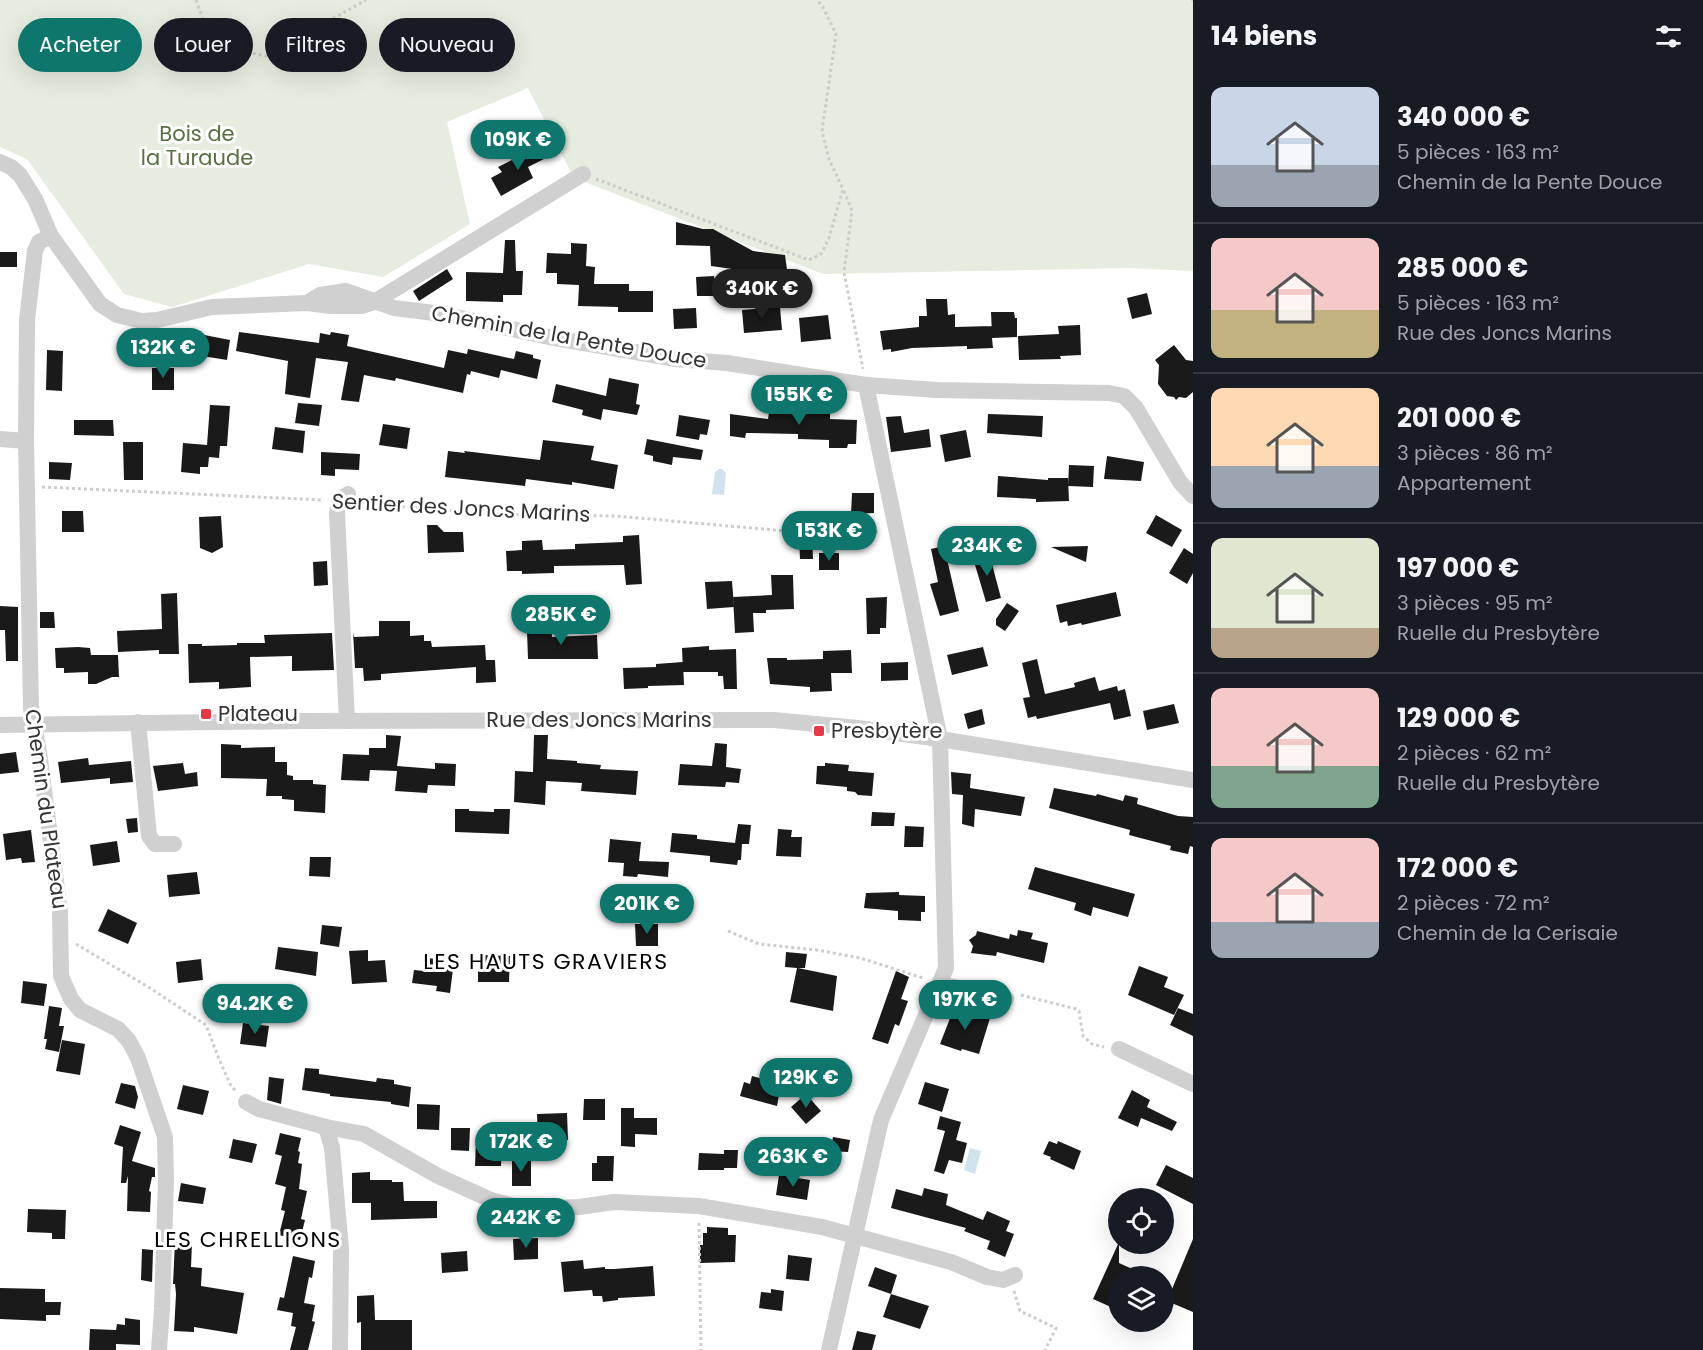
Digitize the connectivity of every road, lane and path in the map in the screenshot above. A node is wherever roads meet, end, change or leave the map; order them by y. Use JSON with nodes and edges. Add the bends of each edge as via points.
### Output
{"nodes":[{"id":1,"x":196,"y":0,"type":"edge"},
{"id":2,"x":366,"y":0,"type":"edge"},
{"id":3,"x":817,"y":0,"type":"edge"},
{"id":4,"x":0,"y":162,"type":"edge"},
{"id":5,"x":583,"y":174,"type":"joint"},
{"id":6,"x":843,"y":189,"type":"junction"},
{"id":7,"x":51,"y":236,"type":"junction"},
{"id":8,"x":374,"y":302,"type":"junction"},
{"id":9,"x":866,"y":385,"type":"junction"},
{"id":10,"x":0,"y":439,"type":"edge"},
{"id":11,"x":26,"y":441,"type":"junction"},
{"id":12,"x":26,"y":487,"type":"junction"},
{"id":13,"x":1193,"y":496,"type":"edge"},
{"id":14,"x":343,"y":498,"type":"junction"},
{"id":15,"x":896,"y":531,"type":"junction"},
{"id":16,"x":347,"y":721,"type":"junction"},
{"id":17,"x":138,"y":722,"type":"junction"},
{"id":18,"x":33,"y":724,"type":"junction"},
{"id":19,"x":0,"y":725,"type":"edge"},
{"id":20,"x":940,"y":739,"type":"junction"},
{"id":21,"x":1193,"y":780,"type":"edge"},
{"id":22,"x":174,"y":844,"type":"dead end"},
{"id":23,"x":61,"y":931,"type":"junction"},
{"id":24,"x":728,"y":931,"type":"dead end"},
{"id":25,"x":941,"y":984,"type":"junction"},
{"id":26,"x":1013,"y":997,"type":"joint"},
{"id":27,"x":1119,"y":1049,"type":"joint"},
{"id":28,"x":1193,"y":1084,"type":"edge"},
{"id":29,"x":246,"y":1102,"type":"joint"},
{"id":30,"x":326,"y":1127,"type":"junction"},
{"id":31,"x":699,"y":1206,"type":"junction"},
{"id":32,"x":854,"y":1236,"type":"junction"},
{"id":33,"x":1009,"y":1277,"type":"joint"},
{"id":34,"x":159,"y":1350,"type":"edge"},
{"id":35,"x":340,"y":1350,"type":"edge"},
{"id":36,"x":701,"y":1350,"type":"edge"},
{"id":37,"x":829,"y":1350,"type":"edge"},
{"id":38,"x":1045,"y":1350,"type":"edge"}],
"edges":[{"from":1,"to":2,"type":"path","via":[[207,30],[241,51],[266,56]]},
{"from":3,"to":6,"type":"path","via":[[836,34],[822,130],[829,159]]},
{"from":4,"to":7,"type":"street","via":[[20,176]]},
{"from":5,"to":6,"type":"path","via":[[809,260],[821,254],[829,238]]},
{"from":5,"to":8,"type":"street"},
{"from":6,"to":9,"type":"path","via":[[852,212],[844,272]]},
{"from":7,"to":8,"type":"street","via":[[100,304],[132,319],[157,320],[212,307],[307,303],[361,306]]},
{"from":7,"to":11,"type":"street","name":"Chemin du Plateau","via":[[39,242],[35,251],[27,320]]},
{"from":8,"to":9,"type":"street","name":"Chemin de la Pente Douce","via":[[676,359]]},
{"from":9,"to":13,"type":"street","name":"Chemin de la Pente Douce","via":[[1124,396],[1136,408],[1180,482]]},
{"from":9,"to":15,"type":"street"},
{"from":10,"to":11,"type":"street"},
{"from":11,"to":12,"type":"street","name":"Chemin du Plateau"},
{"from":12,"to":14,"type":"path","name":"Sentier des Joncs Marins"},
{"from":12,"to":18,"type":"street","name":"Chemin du Plateau"},
{"from":14,"to":15,"type":"path","name":"Sentier des Joncs Marins","via":[[490,514],[616,516],[797,532]]},
{"from":14,"to":16,"type":"street","via":[[337,513]]},
{"from":15,"to":20,"type":"street"},
{"from":16,"to":17,"type":"street","name":"Rue des Joncs Marins"},
{"from":16,"to":20,"type":"street","name":"Rue des Joncs Marins","via":[[774,720]]},
{"from":17,"to":18,"type":"street","name":"Rue des Joncs Marins"},
{"from":17,"to":22,"type":"street","via":[[149,836],[155,844]]},
{"from":18,"to":19,"type":"street","name":"Rue des Joncs Marins"},
{"from":18,"to":23,"type":"street","name":"Chemin du Plateau"},
{"from":20,"to":21,"type":"street","name":"Rue des Joncs Marins"},
{"from":20,"to":25,"type":"street","via":[[946,958]]},
{"from":23,"to":29,"type":"path","via":[[72,942],[206,1025],[231,1086]]},
{"from":23,"to":34,"type":"street","name":"Chemin du Plateau","via":[[61,976],[68,993],[80,1010],[118,1029],[129,1041],[165,1137]]},
{"from":24,"to":25,"type":"path","via":[[759,944],[860,958]]},
{"from":25,"to":26,"type":"street"},
{"from":25,"to":32,"type":"street","via":[[881,1120]]},
{"from":26,"to":27,"type":"path","via":[[1076,1009],[1088,1041]]},
{"from":27,"to":28,"type":"street"},
{"from":29,"to":30,"type":"street"},
{"from":30,"to":31,"type":"street","via":[[364,1134],[438,1176],[517,1207],[543,1209],[614,1202]]},
{"from":30,"to":35,"type":"street","via":[[332,1148],[340,1249]]},
{"from":31,"to":32,"type":"street","via":[[779,1218]]},
{"from":31,"to":36,"type":"path"},
{"from":32,"to":33,"type":"street","via":[[951,1262],[987,1277]]},
{"from":32,"to":37,"type":"street"},
{"from":33,"to":38,"type":"path","via":[[1020,1311],[1056,1328]]}]}
